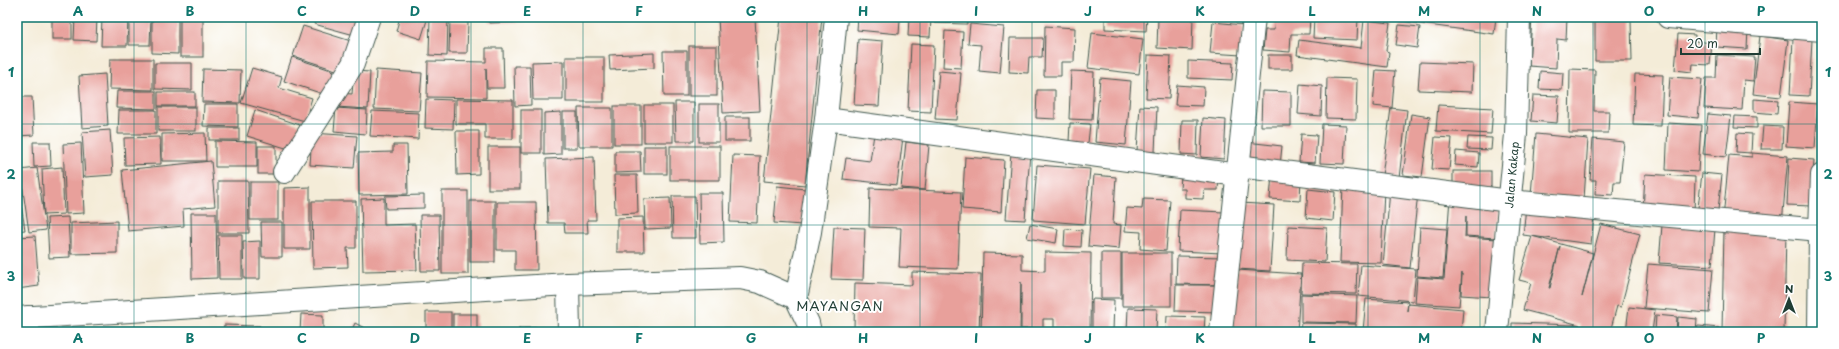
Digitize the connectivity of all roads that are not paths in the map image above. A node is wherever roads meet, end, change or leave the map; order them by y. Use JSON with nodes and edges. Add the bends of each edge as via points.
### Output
{"nodes":[{"id":1,"x":369,"y":17,"type":"edge"},
{"id":2,"x":836,"y":17,"type":"edge"},
{"id":3,"x":1254,"y":17,"type":"edge"},
{"id":4,"x":1520,"y":17,"type":"edge"},
{"id":5,"x":1668,"y":17,"type":"edge"},
{"id":6,"x":1822,"y":30,"type":"edge"},
{"id":7,"x":826,"y":119,"type":"junction"},
{"id":8,"x":1238,"y":170,"type":"junction"},
{"id":9,"x":284,"y":172,"type":"dead end"},
{"id":10,"x":1822,"y":175,"type":"edge"},
{"id":11,"x":1510,"y":201,"type":"junction"},
{"id":12,"x":1820,"y":230,"type":"junction"},
{"id":13,"x":568,"y":284,"type":"junction"},
{"id":14,"x":796,"y":298,"type":"junction"},
{"id":15,"x":24,"y":322,"type":"edge"},
{"id":16,"x":569,"y":332,"type":"edge"},
{"id":17,"x":810,"y":332,"type":"edge"},
{"id":18,"x":1222,"y":332,"type":"edge"},
{"id":19,"x":1497,"y":332,"type":"edge"},
{"id":20,"x":1819,"y":332,"type":"edge"}],
"edges":[{"from":1,"to":9,"type":"street","via":[[353,64]]},
{"from":2,"to":7,"type":"street"},
{"from":3,"to":8,"type":"street"},
{"from":4,"to":11,"type":"street","name":"Jalan Kakap","via":[[1516,134]]},
{"from":5,"to":6,"type":"street"},
{"from":7,"to":8,"type":"street"},
{"from":7,"to":14,"type":"street","via":[[810,232]]},
{"from":8,"to":11,"type":"street"},
{"from":8,"to":18,"type":"street"},
{"from":10,"to":12,"type":"street"},
{"from":11,"to":12,"type":"street"},
{"from":11,"to":19,"type":"street","name":"Jalan Kakap"},
{"from":12,"to":20,"type":"street"},
{"from":13,"to":14,"type":"street","via":[[740,278],[760,282]]},
{"from":13,"to":15,"type":"street"},
{"from":13,"to":16,"type":"street"},
{"from":14,"to":17,"type":"street"}]}
